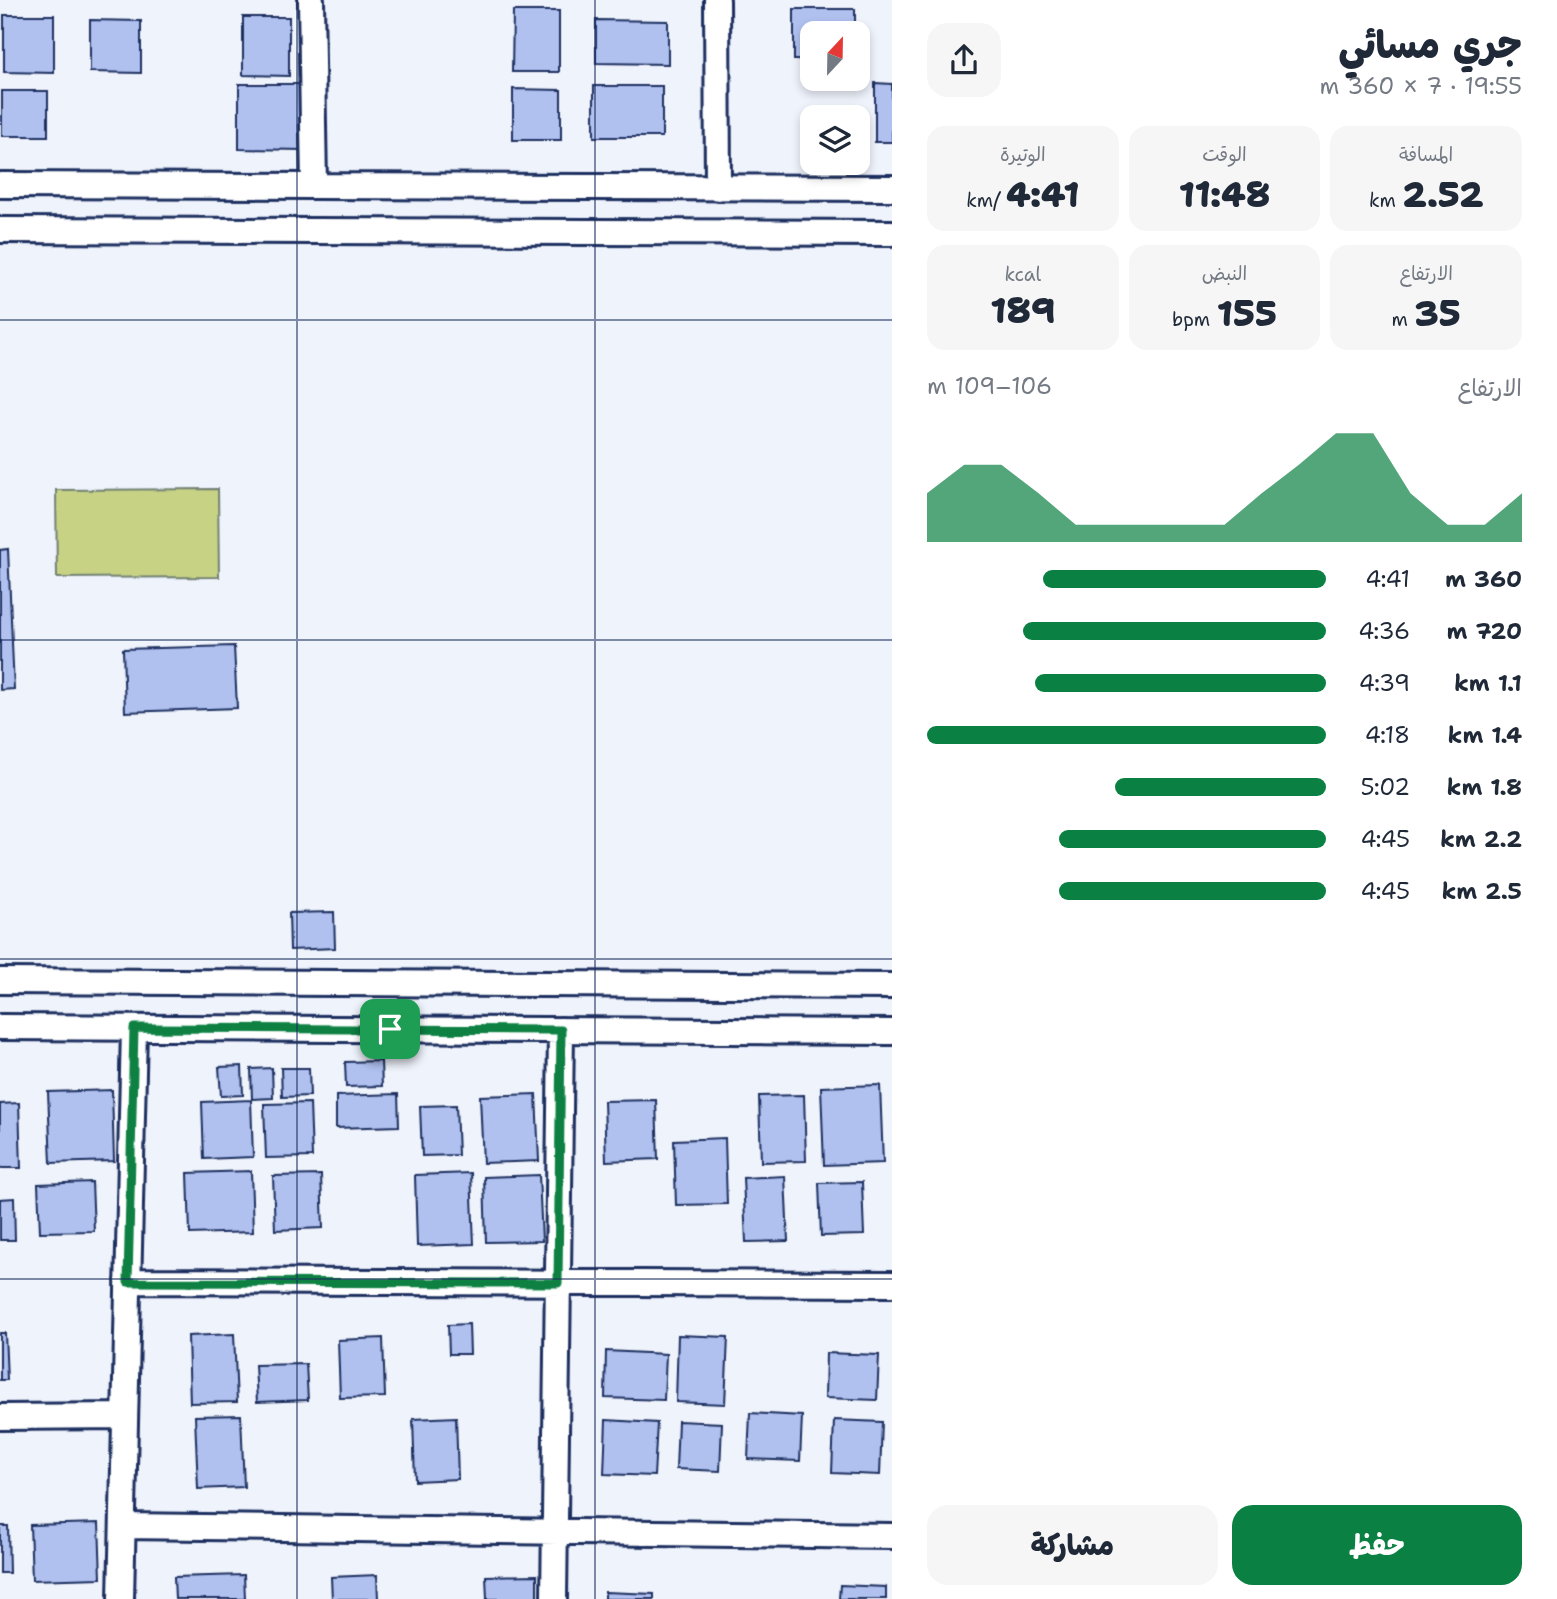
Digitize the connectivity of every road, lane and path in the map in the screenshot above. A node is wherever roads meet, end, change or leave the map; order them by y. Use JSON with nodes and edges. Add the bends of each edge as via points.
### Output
{"nodes":[{"id":1,"x":311,"y":0,"type":"edge"},
{"id":2,"x":717,"y":0,"type":"edge"},
{"id":3,"x":0,"y":186,"type":"edge"},
{"id":4,"x":314,"y":186,"type":"junction"},
{"id":5,"x":718,"y":188,"type":"junction"},
{"id":6,"x":892,"y":188,"type":"edge"},
{"id":7,"x":0,"y":230,"type":"edge"},
{"id":8,"x":892,"y":233,"type":"edge"},
{"id":9,"x":0,"y":981,"type":"edge"},
{"id":10,"x":892,"y":986,"type":"edge"},
{"id":11,"x":0,"y":1027,"type":"edge"},
{"id":12,"x":134,"y":1028,"type":"junction"},
{"id":13,"x":561,"y":1030,"type":"junction"},
{"id":14,"x":892,"y":1032,"type":"edge"},
{"id":15,"x":128,"y":1282,"type":"junction"},
{"id":16,"x":558,"y":1283,"type":"junction"},
{"id":17,"x":892,"y":1284,"type":"edge"},
{"id":18,"x":125,"y":1416,"type":"junction"},
{"id":19,"x":0,"y":1417,"type":"edge"},
{"id":20,"x":123,"y":1526,"type":"junction"},
{"id":21,"x":555,"y":1532,"type":"junction"},
{"id":22,"x":892,"y":1536,"type":"edge"},
{"id":23,"x":121,"y":1599,"type":"edge"},
{"id":24,"x":554,"y":1599,"type":"edge"}],
"edges":[{"from":1,"to":4,"type":"street"},
{"from":2,"to":5,"type":"street"},
{"from":3,"to":4,"type":"street"},
{"from":4,"to":5,"type":"street"},
{"from":5,"to":6,"type":"street"},
{"from":7,"to":8,"type":"street"},
{"from":9,"to":10,"type":"street"},
{"from":11,"to":12,"type":"street"},
{"from":12,"to":13,"type":"street"},
{"from":12,"to":15,"type":"street"},
{"from":13,"to":14,"type":"street"},
{"from":13,"to":16,"type":"street"},
{"from":15,"to":16,"type":"street"},
{"from":15,"to":18,"type":"street"},
{"from":16,"to":17,"type":"street"},
{"from":16,"to":21,"type":"street"},
{"from":18,"to":19,"type":"street"},
{"from":18,"to":20,"type":"street"},
{"from":20,"to":21,"type":"street"},
{"from":20,"to":23,"type":"street"},
{"from":21,"to":22,"type":"street"},
{"from":21,"to":24,"type":"street"}]}
